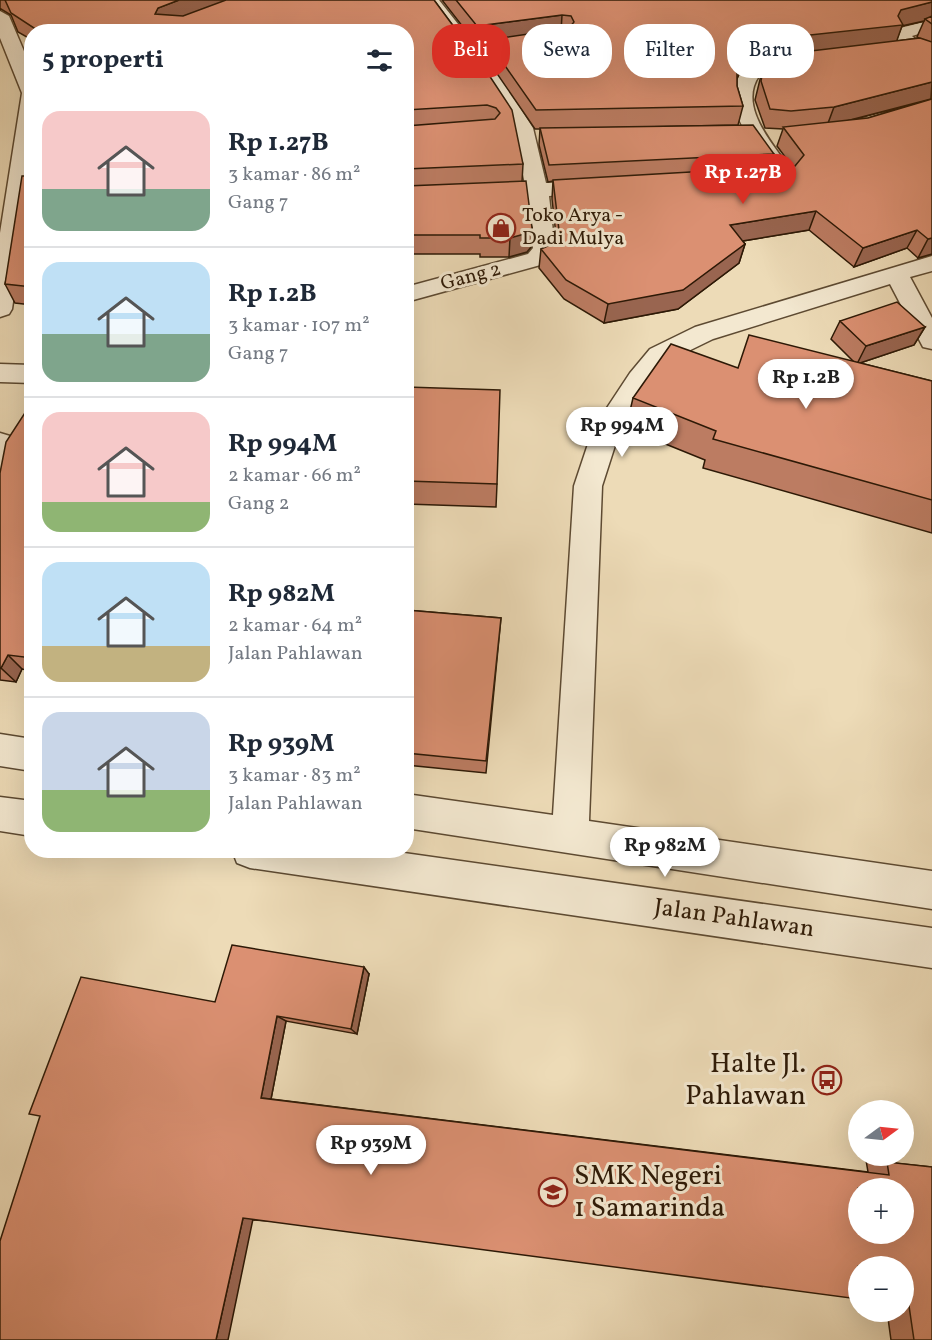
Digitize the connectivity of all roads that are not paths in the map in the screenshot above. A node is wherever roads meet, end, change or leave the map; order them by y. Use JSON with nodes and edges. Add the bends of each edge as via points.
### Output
{"nodes":[{"id":1,"x":430,"y":0,"type":"edge"},
{"id":2,"x":0,"y":16,"type":"edge"},
{"id":3,"x":448,"y":24,"type":"edge"},
{"id":4,"x":932,"y":25,"type":"edge"},
{"id":5,"x":3,"y":37,"type":"edge"},
{"id":6,"x":885,"y":51,"type":"edge"},
{"id":7,"x":924,"y":52,"type":"edge"},
{"id":8,"x":824,"y":58,"type":"edge"},
{"id":9,"x":24,"y":78,"type":"edge"},
{"id":10,"x":489,"y":78,"type":"edge"},
{"id":11,"x":736,"y":132,"type":"edge"},
{"id":12,"x":769,"y":141,"type":"junction"},
{"id":13,"x":732,"y":182,"type":"edge"},
{"id":14,"x":617,"y":186,"type":"edge"},
{"id":15,"x":537,"y":190,"type":"junction"},
{"id":16,"x":24,"y":192,"type":"edge"},
{"id":17,"x":414,"y":197,"type":"edge"},
{"id":18,"x":932,"y":263,"type":"edge"},
{"id":19,"x":897,"y":275,"type":"junction"},
{"id":20,"x":24,"y":276,"type":"edge"},
{"id":21,"x":4,"y":277,"type":"junction"},
{"id":22,"x":414,"y":293,"type":"edge"},
{"id":23,"x":0,"y":309,"type":"edge"},
{"id":24,"x":932,"y":341,"type":"edge"},
{"id":25,"x":0,"y":373,"type":"edge"},
{"id":26,"x":24,"y":374,"type":"edge"},
{"id":27,"x":0,"y":443,"type":"edge"},
{"id":28,"x":0,"y":483,"type":"edge"},
{"id":29,"x":0,"y":750,"type":"edge"},
{"id":30,"x":24,"y":754,"type":"edge"},
{"id":31,"x":414,"y":812,"type":"edge"},
{"id":32,"x":0,"y":814,"type":"edge"},
{"id":33,"x":24,"y":818,"type":"edge"},
{"id":34,"x":570,"y":836,"type":"junction"},
{"id":35,"x":306,"y":858,"type":"edge"},
{"id":36,"x":932,"y":890,"type":"edge"},
{"id":37,"x":932,"y":948,"type":"edge"}],
"edges":[{"from":1,"to":3,"type":"street"},
{"from":2,"to":5,"type":"street"},
{"from":4,"to":7,"type":"street","via":[[903,33],[904,40]]},
{"from":5,"to":9,"type":"street"},
{"from":6,"to":7,"type":"street"},
{"from":8,"to":12,"type":"street","via":[[768,66],[750,73],[744,87],[746,116]]},
{"from":10,"to":15,"type":"street","via":[[530,134]]},
{"from":11,"to":12,"type":"street"},
{"from":12,"to":13,"type":"street","via":[[783,178]]},
{"from":14,"to":15,"type":"street"},
{"from":15,"to":17,"type":"street"},
{"from":15,"to":22,"type":"street","name":"Gang 2","via":[[544,249],[536,259]]},
{"from":16,"to":21,"type":"street"},
{"from":18,"to":19,"type":"street"},
{"from":19,"to":24,"type":"street"},
{"from":19,"to":34,"type":"street","via":[[790,305],[681,342],[649,365],[607,429],[588,486]]},
{"from":20,"to":21,"type":"street"},
{"from":21,"to":23,"type":"street"},
{"from":25,"to":26,"type":"street"},
{"from":27,"to":28,"type":"street"},
{"from":29,"to":30,"type":"street"},
{"from":31,"to":34,"type":"street"},
{"from":32,"to":33,"type":"street"},
{"from":34,"to":36,"type":"street"},
{"from":35,"to":37,"type":"street","name":"Jalan Pahlawan"}]}
